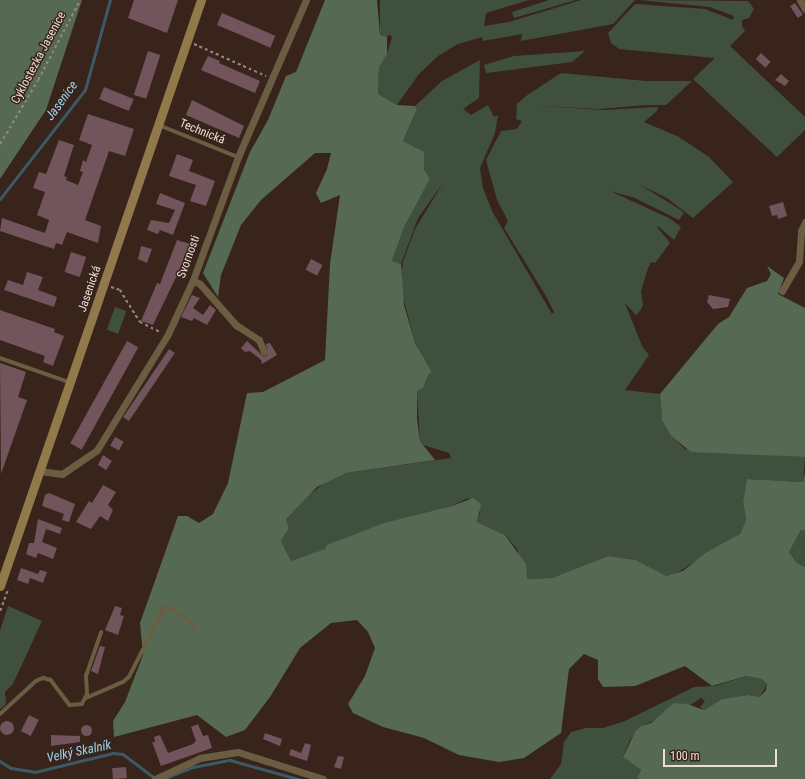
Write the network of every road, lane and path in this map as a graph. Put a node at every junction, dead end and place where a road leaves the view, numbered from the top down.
1 (80, 0) edge
2 (201, 0) edge
3 (306, 0) edge
4 (800, 0) edge
5 (805, 9) edge
6 (194, 44) dead end
7 (268, 77) dead end
8 (158, 125) junction
9 (0, 144) edge
10 (238, 157) junction
11 (805, 222) edge
12 (193, 280) junction
13 (112, 287) dead end
14 (782, 291) dead end
15 (167, 336) junction
16 (264, 352) dead end
17 (0, 358) edge
18 (70, 382) junction
19 (40, 471) junction
20 (0, 586) edge
21 (195, 627) dead end
22 (101, 633) dead end
23 (86, 698) junction
24 (0, 714) edge
25 (157, 778) edge
26 (323, 779) edge

1 - 9 path, Cyklostezka Jasenice
2 - 8 street, Jasenická
3 - 10 street, Svornosti
4 - 5 street
6 - 7 path
8 - 10 lane, Technická
8 - 18 street, Jasenická
10 - 12 street, Svornosti
11 - 14 street
12 - 15 street, Svornosti
12 - 16 street
13 - 15 path
15 - 19 street, Svornosti
17 - 18 lane
18 - 19 street, Jasenická
19 - 20 street, Jasenická
21 - 23 lane
22 - 23 lane
23 - 24 lane
25 - 26 street

